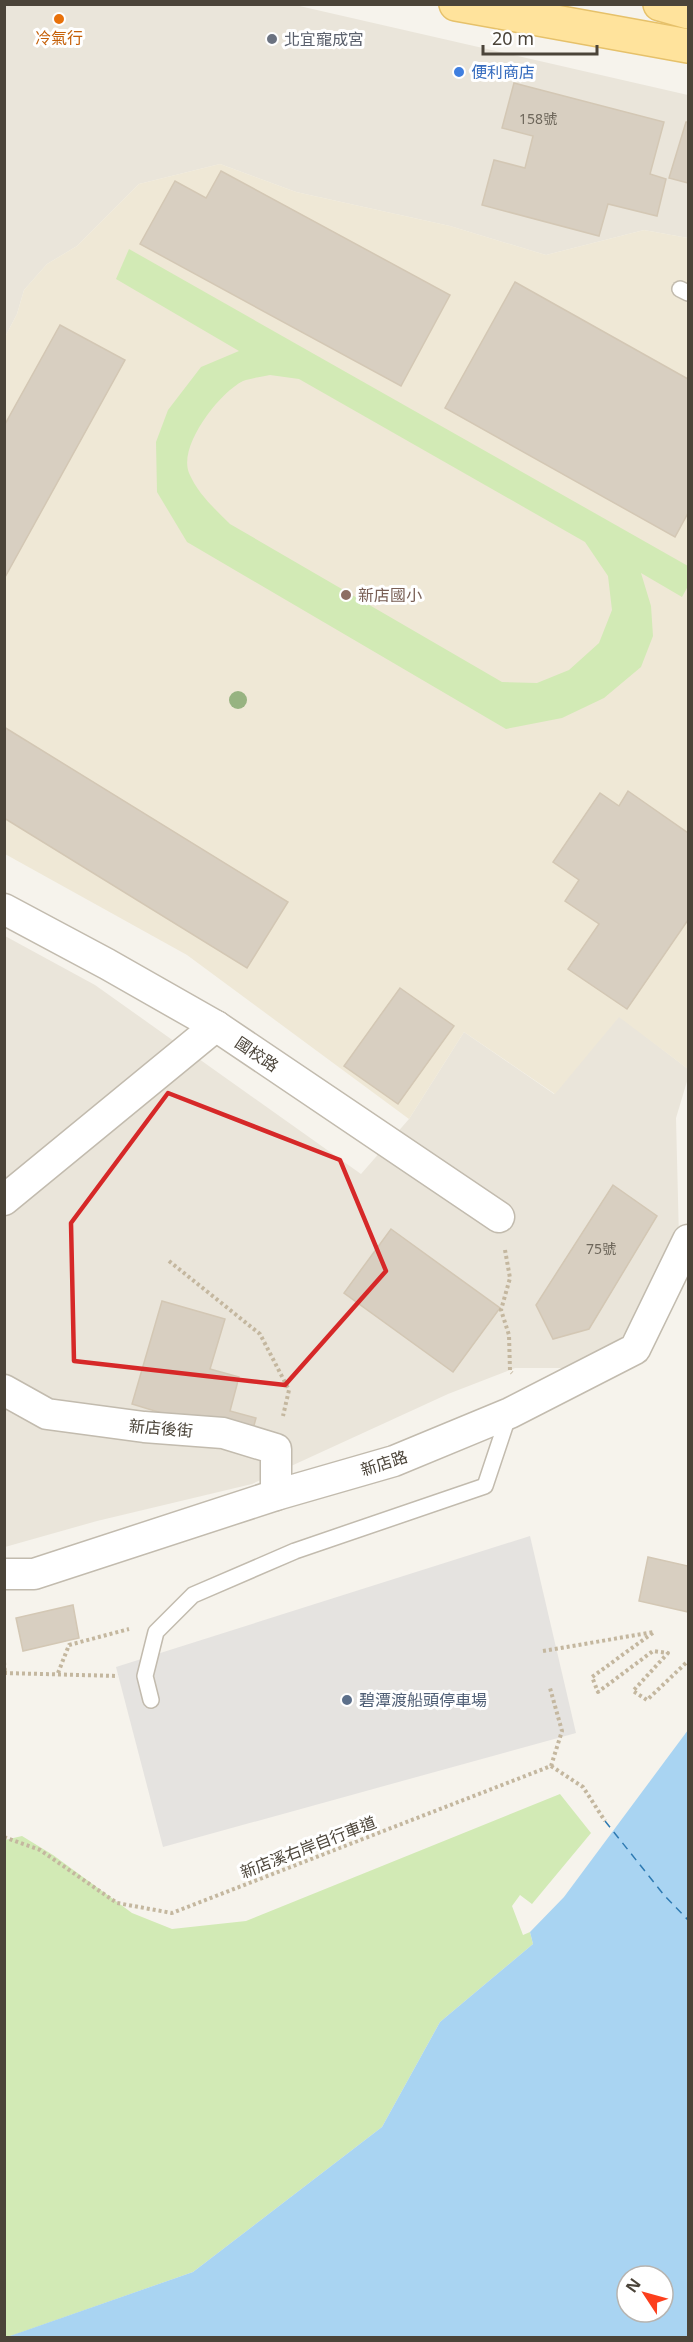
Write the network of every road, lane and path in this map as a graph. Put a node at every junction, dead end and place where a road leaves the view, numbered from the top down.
1 (456, 4) edge
2 (660, 4) edge
3 (688, 12) edge
4 (688, 46) edge
5 (4, 909) edge
6 (216, 1026) junction
7 (4, 1200) edge
8 (499, 1217) joint
9 (688, 1240) edge
10 (169, 1261) dead end
11 (4, 1390) edge
12 (510, 1413) junction
13 (276, 1449) junction
14 (276, 1496) junction
15 (4, 1574) edge
16 (156, 1632) junction
17 (543, 1651) dead end
18 (688, 1661) edge
19 (4, 1662) edge
20 (5, 1673) edge
21 (58, 1674) junction
22 (145, 1676) junction
23 (550, 1688) dead end
24 (151, 1700) dead end
25 (550, 1766) junction
26 (605, 1821) dead end
27 (4, 1837) edge

1 - 4 main road
2 - 3 main road
5 - 6 street, 國校路
6 - 7 street
6 - 8 street, 國校路
8 - 12 path
9 - 12 street, 新店路
10 - 13 path
11 - 13 street, 新店後街
12 - 14 street, 新店路
12 - 16 lane
13 - 14 street
14 - 15 street, 新店路
16 - 21 path
16 - 22 lane
17 - 18 path
19 - 20 path
20 - 21 path
21 - 22 path
22 - 24 lane
23 - 25 path
25 - 26 path
25 - 27 path, 新店溪右岸自行車道

